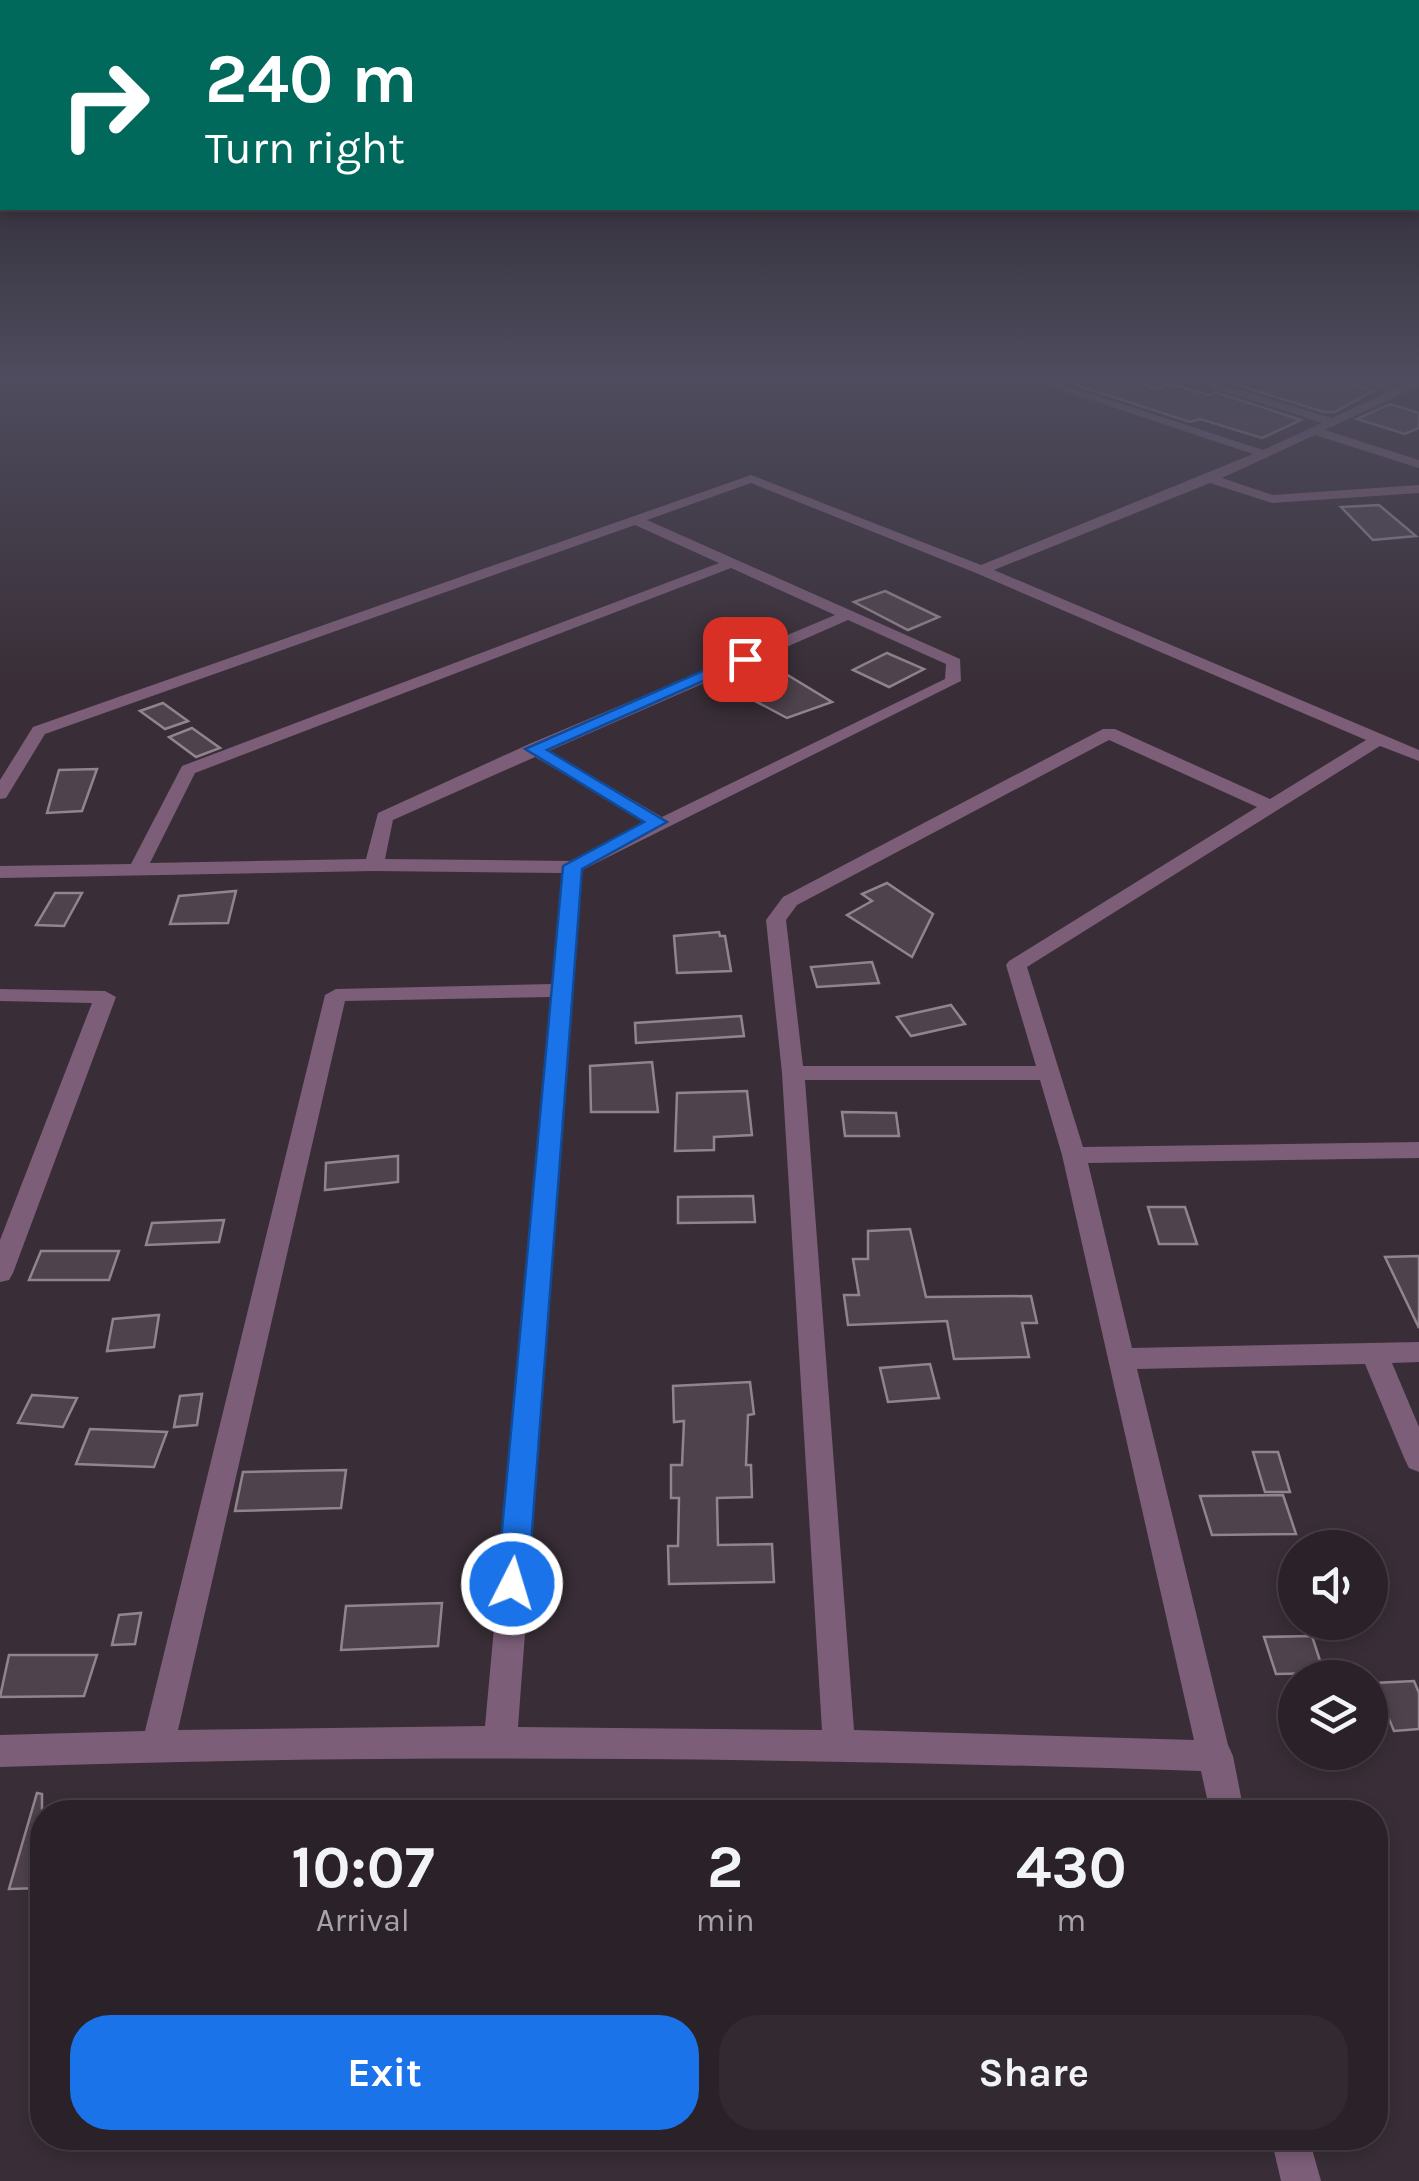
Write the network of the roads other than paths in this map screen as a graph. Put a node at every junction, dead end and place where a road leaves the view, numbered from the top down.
1 (746, 481) edge
2 (755, 481) edge
3 (1208, 481) edge
4 (1213, 481) edge
5 (1419, 489) edge
6 (636, 520) junction
7 (731, 563) junction
8 (980, 570) junction
9 (850, 614) junction
10 (1380, 739) junction
11 (533, 749) junction
12 (1419, 756) edge
13 (0, 794) edge
14 (1270, 806) junction
15 (658, 822) junction
16 (374, 865) junction
17 (573, 866) junction
18 (0, 872) edge
19 (136, 872) junction
20 (561, 990) junction
21 (0, 995) edge
22 (793, 1073) junction
23 (1050, 1073) junction
24 (1419, 1150) edge
25 (1074, 1155) junction
26 (0, 1274) edge
27 (1374, 1352) junction
28 (1419, 1352) edge
29 (1123, 1359) junction
30 (1419, 1460) edge
31 (500, 1743) junction
32 (840, 1743) junction
33 (158, 1745) junction
34 (0, 1751) edge
35 (1216, 1756) junction
36 (1225, 1800) edge
37 (1293, 2150) edge
38 (1301, 2181) edge

1 - 6 street
2 - 8 street
3 - 8 street
4 - 5 street
6 - 7 street
6 - 13 street
7 - 9 street
7 - 19 street
8 - 10 street
9 - 11 street
9 - 15 street
10 - 12 street
10 - 14 street
11 - 15 street
11 - 16 street
14 - 22 street
14 - 23 street
15 - 17 street
16 - 17 street
16 - 19 street
17 - 20 street
18 - 19 street
20 - 31 street
20 - 33 street
21 - 26 street
22 - 23 street
22 - 32 street
23 - 25 street
24 - 25 street
25 - 29 street
27 - 28 street
27 - 29 street
27 - 30 street
29 - 35 street
31 - 32 street
31 - 33 street
32 - 35 street
33 - 34 street
35 - 36 street
37 - 38 street

